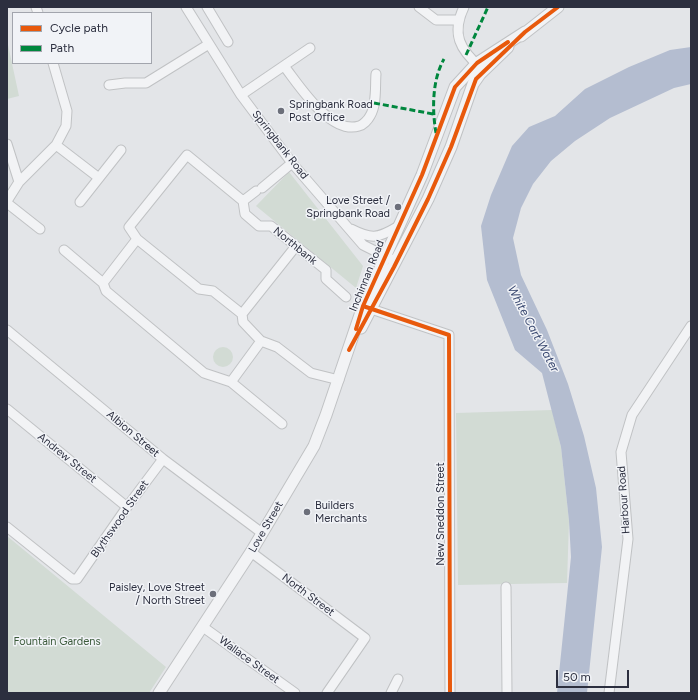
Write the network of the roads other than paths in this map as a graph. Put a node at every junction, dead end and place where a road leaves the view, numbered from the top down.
1 (186, 7) edge
2 (207, 7) edge
3 (419, 7) edge
4 (464, 7) edge
5 (558, 7) edge
6 (458, 20) junction
7 (228, 42) dead end
8 (209, 44) junction
9 (310, 48) dead end
10 (53, 64) edge
11 (284, 66) junction
12 (480, 67) junction
13 (376, 74) dead end
14 (109, 85) dead end
15 (241, 95) junction
16 (7, 144) edge
17 (56, 145) junction
18 (121, 150) dead end
19 (292, 163) junction
20 (99, 178) junction
21 (19, 182) junction
22 (243, 200) junction
23 (7, 202) edge
24 (80, 202) dead end
25 (397, 227) junction
26 (348, 228) junction
27 (40, 229) dead end
28 (137, 239) junction
29 (296, 246) junction
30 (64, 250) dead end
31 (384, 257) junction
32 (396, 262) junction
33 (103, 283) junction
34 (346, 297) dead end
35 (367, 308) junction
36 (242, 314) junction
37 (691, 326) edge
38 (7, 330) edge
39 (261, 341) junction
40 (349, 350) joint
41 (339, 380) junction
42 (231, 382) junction
43 (7, 408) edge
44 (282, 424) dead end
45 (163, 459) junction
46 (127, 507) junction
47 (7, 527) edge
48 (262, 534) junction
49 (251, 552) junction
50 (506, 588) dead end
51 (203, 627) junction
52 (398, 679) dead end
53 (159, 693) edge
54 (295, 693) edge
55 (327, 693) edge
56 (391, 693) edge
57 (450, 693) edge
58 (508, 693) edge
59 (609, 693) edge

1 - 8 street, Springbank Road
2 - 7 street
3 - 6 street
4 - 6 street
5 - 12 street, Inchinnan Road
6 - 12 street
8 - 14 street
8 - 15 street, Springbank Road
9 - 11 street
10 - 17 street
11 - 13 street
11 - 15 street
12 - 25 street, Inchinnan Road
12 - 32 street, Inchinnan Road
15 - 19 street, Springbank Road
16 - 21 street
17 - 20 street
17 - 21 street
18 - 20 street
19 - 22 street
19 - 26 street, Springbank Road
20 - 24 street
21 - 23 street
22 - 28 street
22 - 29 street, Northbank
23 - 27 street
25 - 26 street
25 - 31 street, Inchinnan Road
26 - 31 street, Springbank Road
28 - 33 street
28 - 36 street
29 - 34 street, Northbank
29 - 36 street
30 - 33 street
31 - 32 street, Springbank Road
31 - 35 street, Inchinnan Road
32 - 35 street, Inchinnan Road
33 - 42 street
35 - 40 street, Inchinnan Road
35 - 57 street, New Sneddon Street
36 - 39 street
37 - 59 street, Harbour Road
38 - 45 street, Albion Street
39 - 41 street
39 - 42 street
40 - 41 street, Love Street
41 - 48 street, Love Street
42 - 44 street
43 - 46 street, Andrew Street
45 - 46 street, Blythswood Street
45 - 48 street, Albion Street
46 - 47 street, Blythswood Street
48 - 49 street, Love Street
49 - 51 street, Love Street
49 - 55 street, North Street
50 - 58 street
51 - 53 street, Love Street
51 - 54 street, Wallace Street
52 - 56 street

